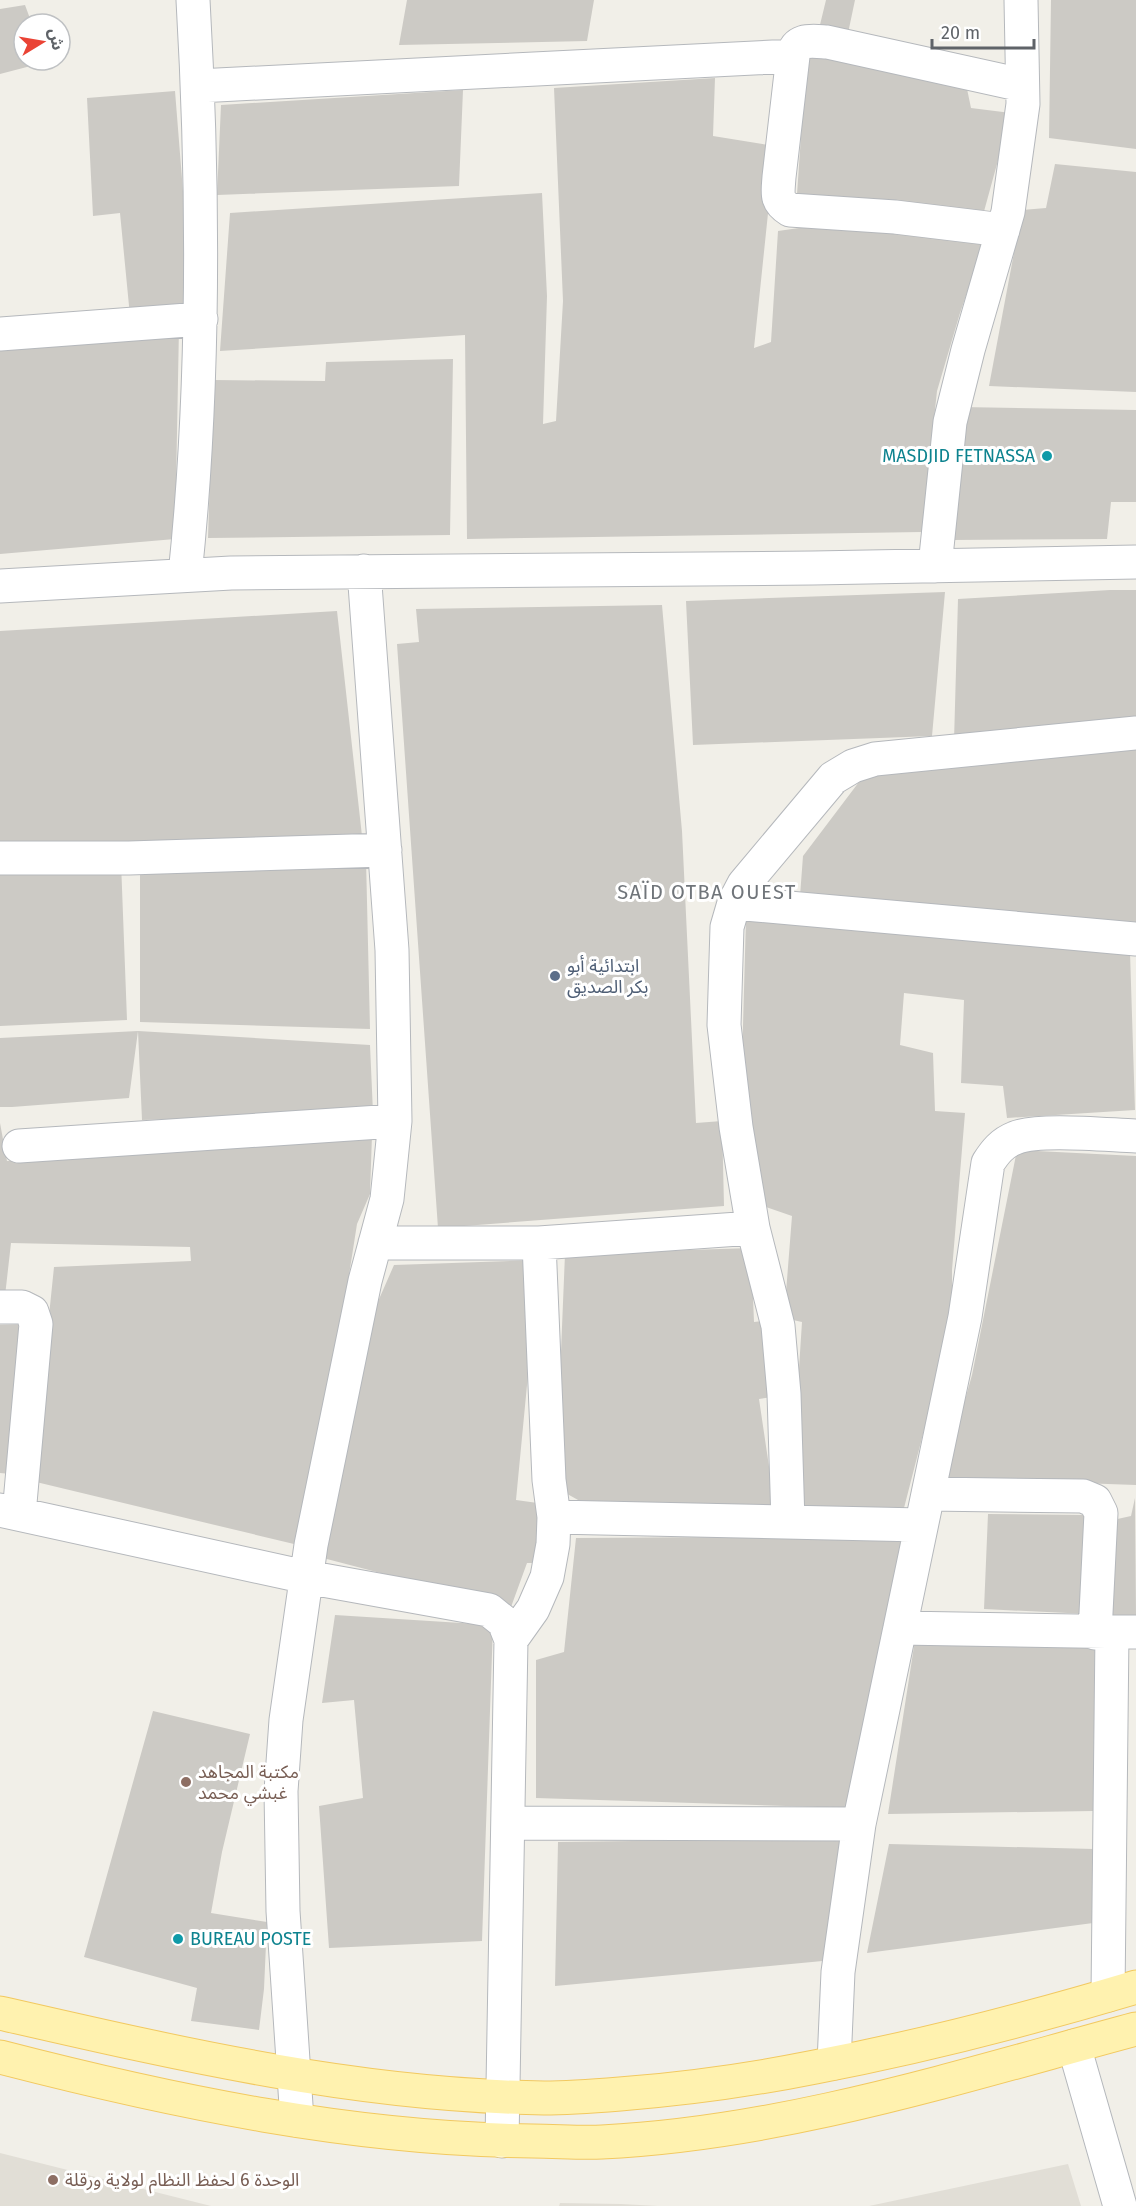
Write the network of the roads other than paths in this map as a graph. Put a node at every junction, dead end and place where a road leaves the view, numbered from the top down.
1 (193, 0) edge
2 (1021, 0) edge
3 (793, 56) junction
4 (1023, 85) junction
5 (198, 86) junction
6 (1003, 230) junction
7 (201, 319) junction
8 (0, 334) edge
9 (1136, 562) edge
10 (935, 566) junction
11 (364, 572) junction
12 (185, 575) junction
13 (0, 586) edge
14 (1136, 733) edge
15 (385, 850) junction
16 (0, 858) edge
17 (734, 903) junction
18 (1136, 939) edge
19 (396, 1121) junction
20 (1136, 1136) edge
21 (19, 1146) dead end
22 (753, 1228) junction
23 (375, 1243) junction
24 (539, 1243) junction
25 (0, 1307) edge
26 (925, 1510) junction
27 (10, 1512) edge
28 (554, 1517) junction
29 (788, 1522) junction
30 (306, 1577) junction
31 (900, 1628) junction
32 (1114, 1633) edge
33 (511, 1640) junction
34 (508, 1823) junction
35 (859, 1824) junction
36 (1122, 1991) edge
37 (0, 2013) edge
38 (1136, 2029) edge
39 (1074, 2046) junction
40 (0, 2057) edge
41 (834, 2063) junction
42 (295, 2074) junction
43 (503, 2096) junction
44 (297, 2120) junction
45 (502, 2141) junction
46 (1120, 2206) edge

1 - 5 street
2 - 4 street
3 - 4 street
3 - 5 street
3 - 6 street
4 - 6 street
5 - 7 street
6 - 10 street
7 - 8 street
7 - 12 street
9 - 10 street
10 - 11 street
11 - 12 street
11 - 15 street
12 - 13 street
14 - 17 street
15 - 16 street
15 - 19 street
17 - 18 street
17 - 22 street
19 - 21 street
19 - 23 street
20 - 26 street
22 - 24 street
22 - 29 street
23 - 24 street
23 - 30 street
24 - 28 street
25 - 27 street
26 - 29 street
26 - 31 street
26 - 32 street
27 - 30 street
28 - 29 street
28 - 33 street
30 - 33 street
30 - 42 street
31 - 32 street
31 - 35 street
32 - 36 street
33 - 34 street
34 - 35 street
34 - 43 street
35 - 41 street
36 - 41 main road
37 - 42 main road
38 - 39 main road
39 - 45 main road
39 - 46 street
40 - 44 main road
41 - 43 main road
42 - 43 main road
42 - 44 street
43 - 45 street
44 - 45 main road

